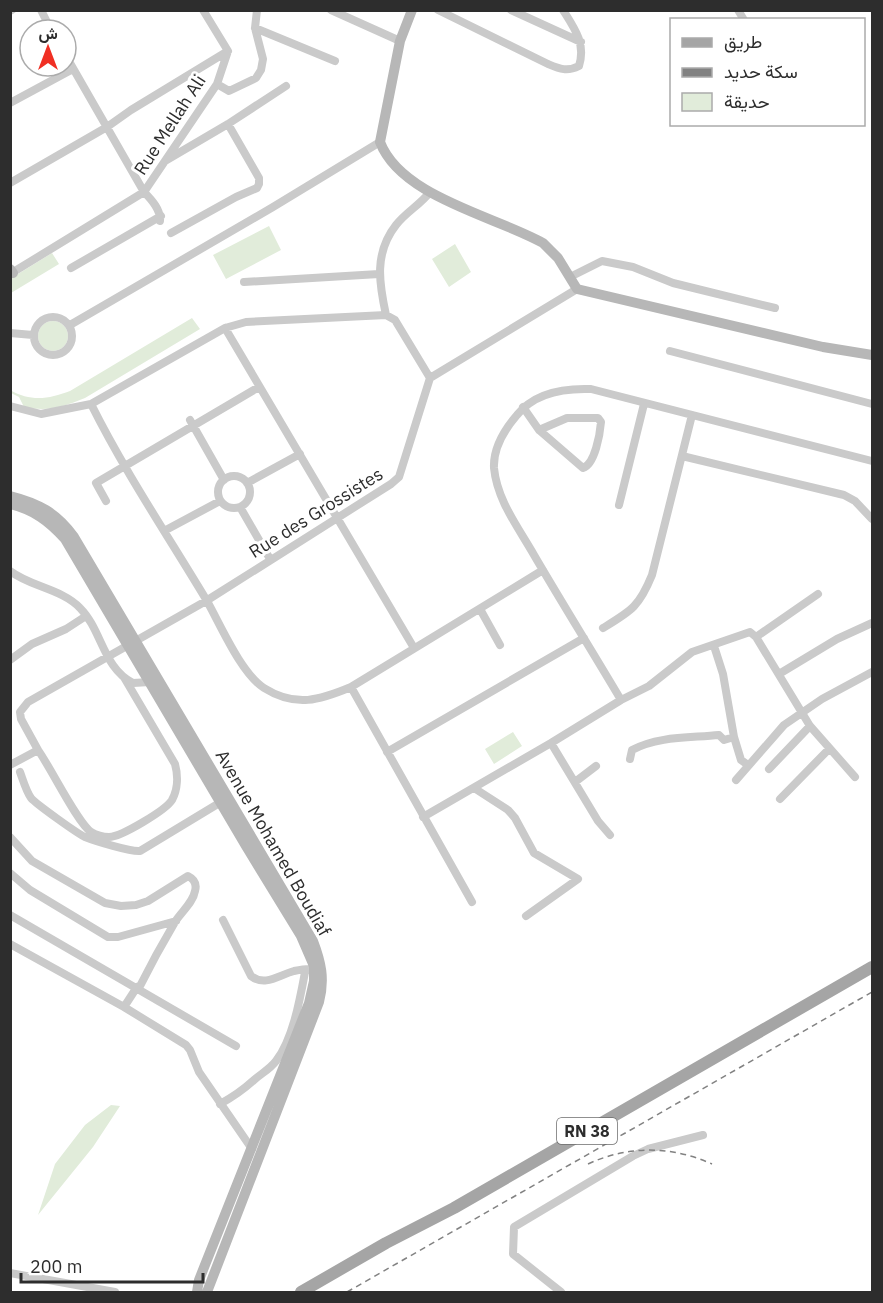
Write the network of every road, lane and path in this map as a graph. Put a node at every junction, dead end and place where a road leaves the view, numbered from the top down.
1 (203, 10) edge
2 (257, 10) edge
3 (331, 10) edge
4 (412, 10) edge
5 (438, 10) edge
6 (511, 10) edge
7 (563, 10) edge
8 (255, 28) junction
9 (400, 41) junction
10 (582, 42) junction
11 (228, 51) junction
12 (335, 61) dead end
13 (56, 78) edge
14 (78, 78) edge
15 (217, 84) junction
16 (286, 86) dead end
17 (10, 103) edge
18 (228, 124) junction
19 (107, 127) junction
20 (380, 142) junction
21 (163, 162) junction
22 (10, 183) edge
23 (144, 192) junction
24 (430, 192) junction
25 (171, 233) dead end
26 (70, 268) dead end
27 (11, 272) edge
28 (379, 274) junction
29 (570, 277) junction
30 (244, 282) dead end
31 (577, 289) junction
32 (775, 308) dead end
33 (386, 315) junction
34 (70, 325) junction
35 (225, 328) junction
36 (10, 333) edge
37 (33, 335) junction
38 (670, 351) dead end
39 (873, 355) edge
40 (430, 378) junction
41 (259, 387) junction
42 (91, 404) junction
43 (644, 404) junction
44 (873, 404) edge
45 (10, 406) edge
46 (523, 407) junction
47 (692, 415) junction
48 (191, 423) junction
49 (539, 430) junction
50 (300, 454) junction
51 (682, 456) junction
52 (873, 461) edge
53 (125, 467) junction
54 (224, 480) junction
55 (247, 483) junction
56 (10, 495) edge
57 (106, 501) dead end
58 (220, 501) junction
59 (10, 504) edge
60 (619, 506) dead end
61 (240, 507) junction
62 (338, 518) junction
63 (873, 519) edge
64 (164, 531) junction
65 (270, 559) junction
66 (543, 570) junction
67 (10, 571) edge
68 (818, 594) dead end
69 (206, 601) junction
70 (480, 609) junction
71 (86, 616) junction
72 (873, 623) edge
73 (603, 628) dead end
74 (756, 637) junction
75 (584, 638) junction
76 (132, 643) junction
77 (500, 645) dead end
78 (714, 646) junction
79 (414, 648) junction
80 (108, 658) junction
81 (10, 660) edge
82 (873, 672) edge
83 (779, 674) junction
84 (125, 679) junction
85 (150, 682) junction
86 (351, 687) junction
87 (621, 700) junction
88 (802, 711) junction
89 (810, 726) junction
90 (734, 737) junction
91 (551, 743) junction
92 (829, 749) junction
93 (38, 750) junction
94 (387, 752) junction
95 (630, 759) dead end
96 (10, 765) edge
97 (748, 765) junction
98 (596, 766) dead end
99 (769, 769) dead end
100 (20, 772) dead end
101 (855, 777) dead end
102 (736, 780) dead end
103 (575, 782) junction
104 (474, 788) junction
105 (780, 799) dead end
106 (221, 802) junction
107 (423, 817) junction
108 (610, 835) dead end
109 (10, 837) edge
110 (10, 873) edge
111 (472, 902) dead end
112 (10, 915) edge
113 (526, 916) dead end
114 (223, 920) dead end
115 (176, 921) junction
116 (10, 944) edge
117 (314, 966) junction
118 (873, 968) edge
119 (873, 973) edge
120 (138, 987) junction
121 (124, 1007) junction
122 (236, 1046) dead end
123 (220, 1104) junction
124 (704, 1135) dead end
125 (252, 1149) junction
126 (10, 1273) edge
127 (115, 1293) edge
128 (197, 1293) edge
129 (207, 1293) edge
130 (301, 1293) edge
131 (313, 1293) edge
132 (561, 1293) edge

1 - 11 street
2 - 8 street
3 - 9 street
4 - 9 main road
5 - 10 street
6 - 10 street
7 - 10 street
8 - 12 street
8 - 15 street
9 - 20 main road
11 - 15 street, Rue Mellah Ali
11 - 19 street
13 - 17 street
14 - 19 street
15 - 21 street, Rue Mellah Ali
16 - 18 street
18 - 21 street
18 - 25 street
19 - 22 street
19 - 23 street
20 - 24 main road
20 - 34 street
21 - 23 street, Rue Mellah Ali
23 - 26 street
23 - 27 street
24 - 28 street
24 - 29 main road
28 - 30 street
28 - 33 street
29 - 31 main road
29 - 32 street
31 - 39 main road
31 - 40 street
33 - 35 street
33 - 40 street
34 - 37 street
34 - 37 street
35 - 41 street
35 - 42 street
36 - 37 street
38 - 44 street
40 - 62 street, Rue des Grossistes
41 - 48 street
41 - 50 street
42 - 45 street
42 - 53 street
43 - 46 street
43 - 47 street
43 - 60 street
46 - 49 street
46 - 66 street
47 - 51 street
47 - 52 street
48 - 53 street
48 - 54 street
49 - 49 street
50 - 55 street
50 - 62 street
51 - 63 street
51 - 73 street
53 - 57 street
53 - 64 street
54 - 55 street
54 - 58 street
55 - 61 street
56 - 76 main road, Avenue Mohamed Boudiaf
58 - 61 street
58 - 64 street
59 - 76 main road, Avenue Mohamed Boudiaf
61 - 65 street
62 - 65 street, Rue des Grossistes
62 - 79 street
64 - 69 street
65 - 69 street, Rue des Grossistes
66 - 70 street
66 - 75 street
67 - 71 street
68 - 74 street
69 - 76 street, Rue des Grossistes
69 - 86 street
70 - 77 street
70 - 79 street
71 - 80 street
71 - 81 street
72 - 83 street
74 - 78 street
74 - 83 street
75 - 87 street
75 - 94 street
76 - 80 street, Rue des Grossistes
76 - 85 main road, Avenue Mohamed Boudiaf
76 - 117 main road, Avenue Mohamed Boudiaf
78 - 87 street
78 - 90 street
79 - 86 street
80 - 84 street
80 - 93 street, Rue des Grossistes
82 - 88 street
83 - 88 street
84 - 85 street
84 - 93 street
85 - 106 main road, Avenue Mohamed Boudiaf
86 - 94 street
87 - 91 street
88 - 89 street
88 - 97 street
89 - 92 street
89 - 99 street
90 - 95 street
90 - 97 street
91 - 103 street
91 - 104 street
92 - 101 street
92 - 105 street
93 - 96 street
94 - 107 street
97 - 102 street
98 - 103 street
100 - 106 street
103 - 108 street
104 - 107 street
104 - 113 street
106 - 117 main road, Avenue Mohamed Boudiaf
107 - 111 street
109 - 115 street
110 - 115 street
112 - 120 street
114 - 117 street
115 - 120 street
116 - 121 street
117 - 123 street
117 - 125 main road, Avenue Mohamed Boudiaf
117 - 129 main road, Avenue Mohamed Boudiaf
118 - 130 main road, RN 38
119 - 131 main road, RN 38
120 - 121 street
120 - 122 street
121 - 123 street
123 - 125 street
124 - 132 street
125 - 128 main road, Avenue Mohamed Boudiaf
126 - 127 street

